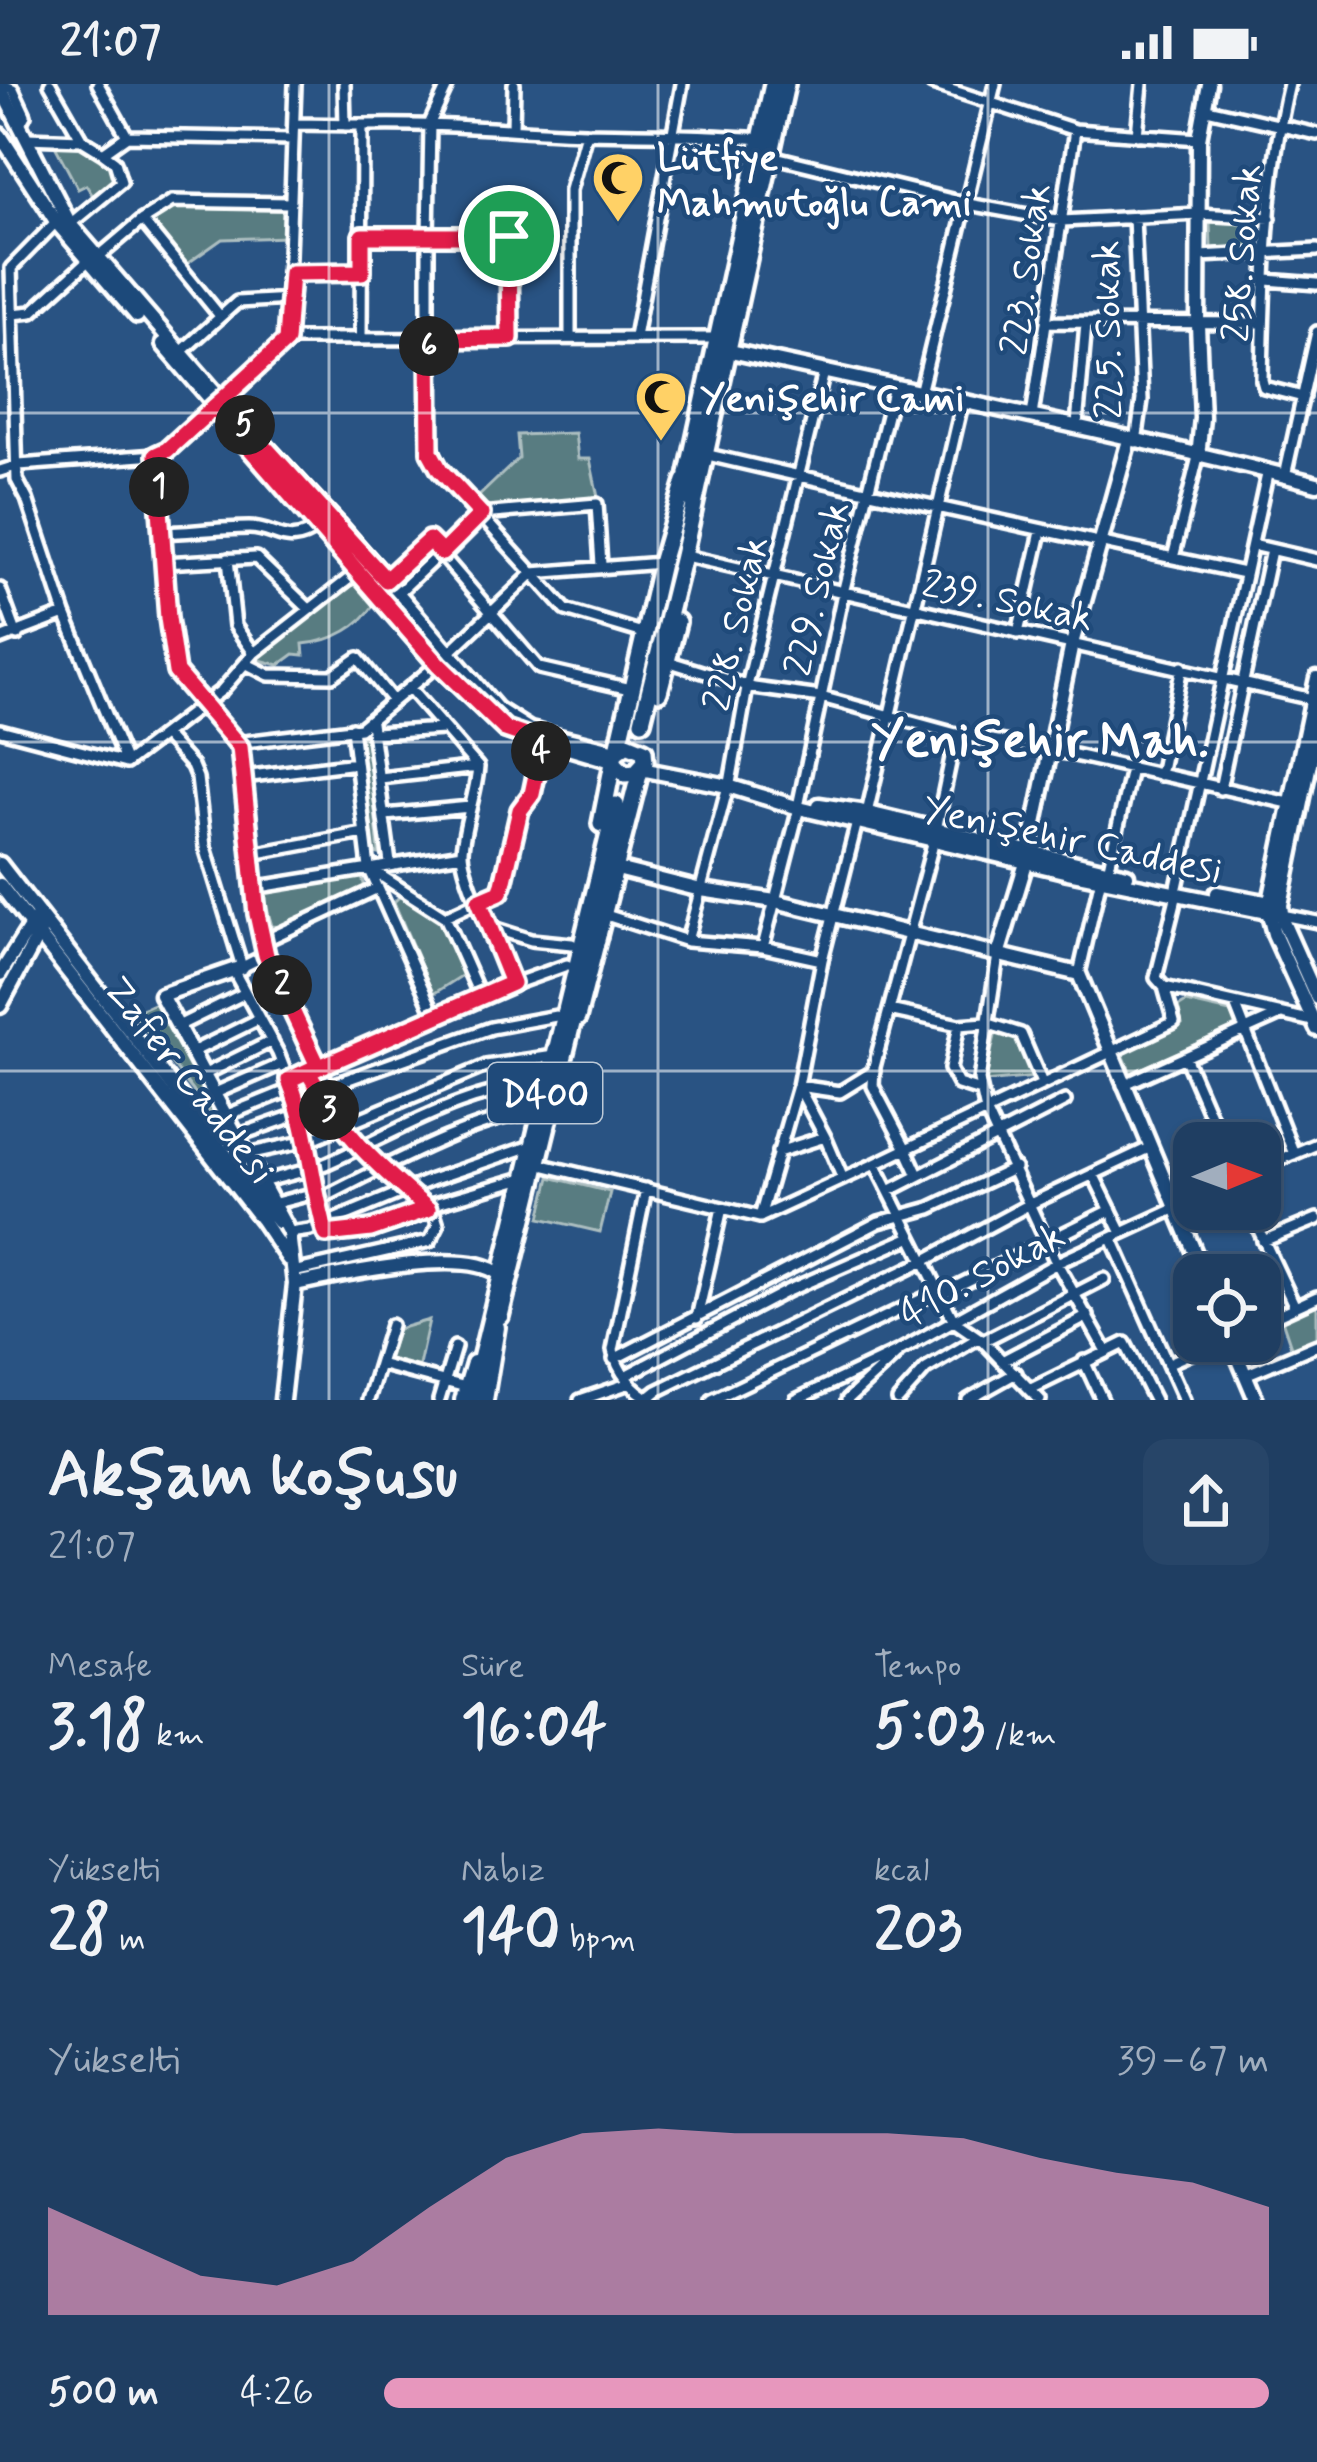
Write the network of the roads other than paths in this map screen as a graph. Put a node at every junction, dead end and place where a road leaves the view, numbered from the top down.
1 (50, 84) edge
2 (98, 84) edge
3 (295, 84) edge
4 (344, 84) edge
5 (448, 84) edge
6 (514, 84) edge
7 (682, 84) edge
8 (769, 84) edge
9 (790, 84) edge
10 (932, 84) edge
11 (995, 84) edge
12 (1142, 84) edge
13 (1209, 84) edge
14 (1289, 84) edge
15 (0, 86) edge
16 (991, 103) junction
17 (1207, 109) junction
18 (430, 123) junction
19 (294, 124) junction
20 (344, 125) junction
21 (362, 125) junction
22 (1279, 125) junction
23 (513, 128) junction
24 (767, 130) junction
25 (1075, 130) junction
26 (22, 132) junction
27 (676, 132) junction
28 (586, 133) junction
29 (1317, 134) edge
30 (0, 135) edge
31 (1137, 135) junction
32 (128, 136) junction
33 (292, 139) junction
34 (1199, 139) junction
35 (82, 140) junction
36 (103, 152) junction
37 (771, 156) junction
38 (291, 203) junction
39 (968, 204) junction
40 (1199, 214) junction
41 (1134, 218) junction
42 (1270, 218) junction
43 (62, 219) junction
44 (142, 220) junction
45 (1062, 221) junction
46 (362, 236) junction
47 (428, 237) junction
48 (1268, 250) junction
49 (1317, 250) edge
50 (1199, 256) junction
51 (92, 260) junction
52 (362, 272) junction
53 (291, 273) junction
54 (1267, 280) junction
55 (1317, 284) edge
56 (290, 299) junction
57 (13, 314) junction
58 (220, 316) junction
59 (1047, 322) junction
60 (1263, 323) junction
61 (1086, 324) junction
62 (1137, 325) junction
63 (1198, 325) junction
64 (1316, 335) edge
65 (571, 337) junction
66 (635, 337) junction
67 (510, 338) junction
68 (361, 339) junction
69 (429, 339) junction
70 (286, 341) junction
71 (722, 344) junction
72 (181, 352) junction
73 (824, 372) junction
74 (894, 388) junction
75 (920, 393) junction
76 (1303, 397) junction
77 (218, 403) junction
78 (962, 404) junction
79 (1032, 416) junction
80 (1078, 425) junction
81 (1132, 441) junction
82 (704, 454) junction
83 (156, 455) junction
84 (1198, 457) junction
85 (19, 465) junction
86 (1268, 470) junction
87 (0, 471) edge
88 (688, 472) junction
89 (800, 476) junction
90 (1286, 476) junction
91 (1317, 484) edge
92 (868, 489) junction
93 (937, 507) junction
94 (481, 514) junction
95 (320, 526) junction
96 (1041, 532) junction
97 (162, 533) junction
98 (1099, 543) junction
99 (1252, 545) junction
100 (1270, 550) junction
101 (442, 553) junction
102 (690, 557) junction
103 (1173, 558) junction
104 (228, 559) junction
105 (1317, 560) edge
106 (661, 562) junction
107 (163, 563) junction
108 (601, 565) junction
109 (359, 571) junction
110 (533, 573) junction
111 (1244, 573) junction
112 (775, 578) junction
113 (386, 580) junction
114 (0, 589) edge
115 (843, 593) junction
116 (397, 594) junction
117 (309, 609) junction
118 (913, 609) junction
119 (493, 611) junction
120 (65, 614) junction
121 (1018, 633) junction
122 (646, 634) junction
123 (17, 635) junction
124 (0, 639) edge
125 (1072, 644) junction
126 (451, 652) junction
127 (254, 653) junction
128 (668, 661) junction
129 (247, 664) junction
130 (438, 664) junction
131 (1182, 667) junction
132 (1221, 676) junction
133 (1317, 678) edge
134 (1243, 682) junction
135 (747, 686) junction
136 (410, 689) junction
137 (630, 689) junction
138 (821, 697) junction
139 (1315, 699) edge
140 (393, 701) junction
141 (202, 705) junction
142 (890, 713) junction
143 (638, 720) junction
144 (352, 728) junction
145 (372, 728) junction
146 (444, 729) junction
147 (1317, 729) edge
148 (0, 730) edge
149 (956, 734) junction
150 (164, 735) junction
151 (543, 742) junction
152 (236, 743) junction
153 (1052, 749) junction
154 (616, 756) junction
155 (642, 761) junction
156 (126, 763) junction
157 (356, 763) junction
158 (478, 767) junction
159 (1131, 769) junction
160 (1160, 776) junction
161 (243, 777) junction
162 (380, 778) junction
163 (1200, 784) junction
164 (729, 785) junction
165 (1220, 789) junction
166 (621, 799) junction
167 (1294, 804) junction
168 (799, 805) junction
169 (470, 807) junction
170 (1317, 808) edge
171 (385, 815) junction
172 (862, 817) junction
173 (364, 833) junction
174 (935, 835) junction
175 (252, 854) junction
176 (462, 854) junction
177 (1027, 857) junction
178 (390, 863) junction
179 (0, 864) edge
180 (369, 868) junction
181 (617, 869) junction
182 (1105, 874) junction
183 (0, 884) edge
184 (254, 888) junction
185 (378, 888) junction
186 (701, 890) junction
187 (1177, 891) junction
188 (479, 901) junction
189 (775, 901) junction
190 (1275, 908) junction
191 (606, 915) junction
192 (834, 915) junction
193 (445, 917) junction
194 (1317, 922) edge
195 (39, 923) junction
196 (490, 927) junction
197 (912, 934) junction
198 (265, 941) junction
199 (687, 941) junction
200 (572, 944) junction
201 (763, 946) junction
202 (266, 955) junction
203 (998, 955) junction
204 (822, 960) junction
205 (567, 965) junction
206 (237, 968) junction
207 (1302, 968) junction
208 (1317, 971) edge
209 (0, 974) edge
210 (1079, 974) junction
211 (512, 983) junction
212 (1164, 987) junction
213 (245, 993) junction
214 (480, 996) junction
215 (1317, 998) edge
216 (1235, 1004) junction
217 (0, 1006) edge
218 (889, 1010) junction
219 (1281, 1014) junction
220 (436, 1016) junction
221 (556, 1016) junction
222 (259, 1019) junction
223 (986, 1023) junction
224 (959, 1024) junction
225 (1315, 1025) edge
226 (178, 1026) junction
227 (1244, 1031) junction
228 (272, 1041) junction
229 (364, 1045) junction
230 (192, 1052) junction
231 (559, 1052) junction
232 (1110, 1052) junction
233 (1185, 1057) junction
234 (282, 1064) junction
235 (313, 1069) junction
236 (375, 1070) junction
237 (874, 1071) junction
238 (203, 1076) junction
239 (1042, 1083) junction
240 (291, 1085) junction
241 (1123, 1085) junction
242 (546, 1086) junction
243 (798, 1086) junction
244 (980, 1090) junction
245 (213, 1094) junction
246 (1065, 1101) dead end
247 (540, 1112) junction
248 (986, 1112) junction
249 (299, 1114) junction
250 (225, 1117) junction
251 (1213, 1122) edge
252 (341, 1126) junction
253 (996, 1135) junction
254 (236, 1136) junction
255 (824, 1137) junction
256 (307, 1141) junction
257 (1317, 1144) edge
258 (358, 1145) junction
259 (531, 1146) junction
260 (1151, 1148) junction
261 (905, 1149) junction
262 (778, 1152) junction
263 (247, 1154) junction
264 (1294, 1154) junction
265 (1281, 1159) edge
266 (537, 1163) junction
267 (874, 1164) junction
268 (377, 1168) junction
269 (1015, 1168) junction
270 (309, 1169) junction
271 (1093, 1174) junction
272 (918, 1175) junction
273 (523, 1178) junction
274 (843, 1179) junction
275 (261, 1182) junction
276 (646, 1190) junction
277 (406, 1191) junction
278 (889, 1191) junction
279 (316, 1197) junction
280 (1173, 1198) edge
281 (276, 1203) junction
282 (1030, 1204) junction
283 (722, 1208) junction
284 (428, 1209) junction
285 (1111, 1210) junction
286 (1173, 1211) edge
287 (902, 1216) junction
288 (760, 1217) junction
289 (1317, 1219) edge
290 (323, 1225) junction
291 (1259, 1230) edge
292 (289, 1233) junction
293 (1117, 1236) junction
294 (909, 1238) junction
295 (1046, 1240) junction
296 (1263, 1241) junction
297 (924, 1261) junction
298 (1057, 1263) junction
299 (293, 1273) junction
300 (500, 1274) junction
301 (1104, 1279) dead end
302 (940, 1293) junction
303 (1073, 1293) junction
304 (1317, 1297) edge
305 (1295, 1307) junction
306 (1281, 1313) edge
307 (1088, 1316) junction
308 (697, 1318) junction
309 (954, 1321) junction
310 (493, 1322) junction
311 (391, 1325) dead end
312 (981, 1339) junction
313 (911, 1344) junction
314 (1317, 1346) edge
315 (454, 1347) dead end
316 (899, 1351) junction
317 (1106, 1351) junction
318 (614, 1359) junction
319 (1004, 1360) junction
320 (1084, 1361) junction
321 (1173, 1361) edge
322 (1240, 1362) edge
323 (1169, 1363) junction
324 (379, 1364) junction
325 (926, 1370) junction
326 (1016, 1373) junction
327 (1245, 1375) junction
328 (628, 1380) junction
329 (445, 1382) junction
330 (475, 1391) edge
331 (1035, 1396) edge
332 (282, 1400) edge
333 (368, 1400) edge
334 (440, 1400) edge
335 (580, 1400) edge
336 (649, 1400) edge
337 (712, 1400) edge
338 (796, 1400) edge
339 (847, 1400) edge
340 (898, 1400) edge
341 (968, 1400) edge
342 (1102, 1400) edge
343 (1154, 1400) edge
344 (1184, 1400) edge
345 (1256, 1400) edge

1 - 35 street
2 - 32 street
3 - 19 street
4 - 20 street
5 - 18 street
6 - 23 street
7 - 27 street
8 - 24 highway
9 - 24 highway
10 - 16 street
11 - 16 street
12 - 31 street
13 - 17 main road
14 - 22 street, 258. Sokak
15 - 26 main road
16 - 25 street
16 - 39 street
17 - 22 street
17 - 34 main road
18 - 21 street
18 - 23 street
18 - 47 street
19 - 20 street
19 - 33 street
20 - 21 street
21 - 46 street
22 - 29 street
22 - 42 street, 258. Sokak
23 - 28 street
24 - 27 street
24 - 37 highway
24 - 71 highway
25 - 31 street
25 - 45 street, 223. Sokak
26 - 35 street
26 - 43 main road
27 - 28 street
27 - 66 street
28 - 65 street
30 - 43 main road
31 - 34 street
32 - 33 street
32 - 36 street
33 - 38 street
34 - 40 main road
35 - 36 street
36 - 43 street
37 - 39 street
37 - 71 highway
38 - 44 street
38 - 53 street
39 - 45 street
39 - 75 street
40 - 41 street
40 - 42 street
40 - 50 main road
41 - 45 street
41 - 62 street, 225. Sokak
42 - 48 street, 258. Sokak
43 - 51 main road
43 - 57 street
44 - 51 street
44 - 58 street
45 - 59 street, 223. Sokak
46 - 47 street
46 - 52 street
47 - 67 street
47 - 69 street
48 - 49 street
48 - 50 street
48 - 54 street, 258. Sokak
50 - 63 main road
51 - 57 street
51 - 72 main road
51 - 77 main road
52 - 53 street
52 - 68 street
53 - 56 street
54 - 55 street
54 - 60 street, 258. Sokak
56 - 58 street
56 - 70 street
57 - 85 street
58 - 72 street
59 - 61 street
59 - 79 street, 223. Sokak
60 - 63 street
60 - 76 street, 258. Sokak
61 - 62 street
61 - 80 street
62 - 63 street
62 - 81 street, 225. Sokak
63 - 84 main road
64 - 76 street
65 - 66 street
65 - 67 street
66 - 71 street
67 - 69 street
68 - 69 street
68 - 70 street
69 - 94 street
70 - 77 street
71 - 73 main road
71 - 82 highway
71 - 88 highway
72 - 77 main road
73 - 74 main road
73 - 89 street, 228. Sokak
74 - 75 main road
74 - 92 street, 229. Sokak
75 - 78 main road
76 - 90 street
77 - 83 street
77 - 95 main road
77 - 113 main road
78 - 79 main road
78 - 93 street
79 - 80 main road
80 - 81 main road
81 - 84 main road
81 - 98 main road
82 - 89 street
82 - 102 highway
82 - 143 highway
83 - 85 street
83 - 97 street
84 - 86 main road
84 - 103 street
85 - 87 street
85 - 120 street
86 - 90 main road
86 - 99 street
88 - 106 highway
88 - 143 highway
89 - 92 street
89 - 112 street, 228. Sokak
90 - 91 main road
92 - 93 street
92 - 115 street, 229. Sokak
93 - 96 street
93 - 118 street
94 - 101 street
94 - 108 street
94 - 110 street
95 - 97 street
95 - 109 main road
96 - 98 street
96 - 121 street
97 - 107 street
98 - 103 street
98 - 125 main road
99 - 100 street
99 - 111 street
100 - 105 street
100 - 134 street
101 - 113 street
101 - 116 street
101 - 119 street
102 - 112 street, 239. Sokak
102 - 128 highway
103 - 111 street
104 - 107 street
104 - 117 street
104 - 127 street
106 - 108 street
106 - 122 highway
107 - 141 street
108 - 110 street
109 - 117 street
109 - 130 main road
110 - 119 street
110 - 122 street
111 - 132 street
112 - 115 street, 239. Sokak
112 - 135 street, 228. Sokak
113 - 116 main road
114 - 123 street
115 - 118 street, 239. Sokak
115 - 138 street, 229. Sokak
116 - 126 main road
117 - 127 street
118 - 121 street, 239. Sokak
118 - 142 street
119 - 126 street
119 - 137 street
120 - 123 street
120 - 156 street
121 - 125 street, 239. Sokak
122 - 137 highway
123 - 124 street
125 - 131 street, 239. Sokak
125 - 153 main road
126 - 154 main road
127 - 129 street
128 - 135 street
128 - 143 highway
129 - 140 street
129 - 141 street
130 - 136 street
130 - 151 main road
131 - 132 street, 239. Sokak
131 - 160 street
132 - 134 street, 239. Sokak
132 - 163 street
133 - 139 main road
134 - 139 street, 239. Sokak
134 - 165 street
135 - 138 street
135 - 164 street, 228. Sokak
136 - 140 street
136 - 146 street
137 - 143 highway
138 - 142 street
138 - 168 street, 229. Sokak
139 - 167 main road
140 - 145 street
141 - 150 street
141 - 152 street
142 - 149 street
142 - 172 street
143 - 154 highway
143 - 155 highway
144 - 145 street
144 - 152 street
144 - 157 street
145 - 146 street
145 - 162 street
146 - 158 street
147 - 167 main road
148 - 156 street
149 - 153 street
149 - 174 street
150 - 156 street
150 - 206 street
151 - 154 main road
151 - 188 street
152 - 161 street
153 - 159 street
153 - 177 main road
154 - 155 highway
154 - 155 highway
154 - 166 highway
155 - 164 main road, Yenişehir Caddesi
155 - 166 highway
157 - 161 street
157 - 173 street
158 - 162 street
158 - 169 street
159 - 160 street
159 - 182 street
160 - 163 street
161 - 175 street
162 - 171 street
163 - 165 street
163 - 187 street
164 - 168 main road, Yenişehir Caddesi
164 - 186 street, 228. Sokak
165 - 167 street
166 - 181 highway
166 - 200 highway
166 - 231 highway, D400
167 - 170 street
167 - 190 main road
168 - 172 main road, Yenişehir Caddesi
168 - 189 street, 229. Sokak
169 - 171 street
169 - 176 street
171 - 178 street
172 - 174 main road, Yenişehir Caddesi
172 - 192 street
173 - 175 street
173 - 180 street
174 - 177 main road, Yenişehir Caddesi
174 - 197 street
175 - 184 street
176 - 178 street
176 - 188 street
177 - 182 main road, Yenişehir Caddesi
177 - 203 main road
178 - 180 street
179 - 195 main road, Zafer Caddesi
180 - 184 street
180 - 185 street
180 - 193 street
181 - 186 main road
181 - 191 highway
182 - 187 main road, Yenişehir Caddesi
182 - 210 street
183 - 195 main road, Zafer Caddesi
184 - 198 street
185 - 198 street
185 - 220 street
186 - 189 main road
186 - 199 street, 228. Sokak
187 - 190 main road, Yenişehir Caddesi
187 - 212 street
188 - 193 street
188 - 196 street
189 - 192 main road
189 - 201 street, 229. Sokak
190 - 194 street
190 - 207 main road
190 - 225 main road
191 - 199 street
191 - 231 highway
192 - 197 main road
192 - 204 street
193 - 214 street
195 - 209 main road
195 - 217 main road
195 - 299 main road, Zafer Caddesi
196 - 200 street
196 - 211 street
197 - 203 main road
197 - 218 street
198 - 202 street
199 - 201 street
200 - 205 highway
201 - 204 street
202 - 206 street
202 - 235 street
203 - 210 main road
203 - 223 street
204 - 243 street
205 - 211 street
205 - 221 highway
206 - 213 street
206 - 226 main road
207 - 208 street
207 - 215 main road
210 - 232 main road
211 - 214 street
212 - 216 street
212 - 232 street
213 - 222 street
213 - 226 street
214 - 220 street
216 - 219 street
216 - 227 street
218 - 224 street
218 - 237 street
219 - 225 street
219 - 227 street
220 - 229 street
221 - 231 highway
221 - 236 street
222 - 228 street
222 - 230 street
223 - 224 street
223 - 239 street
223 - 244 street
224 - 244 street
226 - 230 main road
227 - 233 street
227 - 264 street
228 - 234 street
228 - 238 street
229 - 235 street
229 - 236 street
230 - 238 main road
231 - 242 highway, D400
231 - 252 street
231 - 266 highway, D400
232 - 239 street
232 - 241 main road
233 - 241 street
233 - 251 street
234 - 240 street
234 - 245 street
235 - 236 street
235 - 240 street
235 - 252 street
237 - 243 street
237 - 261 street
238 - 245 main road
239 - 248 street
240 - 249 street
240 - 250 street
241 - 260 main road
242 - 247 highway, D400
242 - 258 street
243 - 255 street
243 - 262 street
244 - 248 street
245 - 250 main road
246 - 253 street
247 - 259 highway, D400
247 - 268 street
248 - 253 street
248 - 261 street
249 - 254 street
249 - 256 street
250 - 254 main road
252 - 256 street
252 - 258 street
253 - 269 street
253 - 272 street
254 - 263 main road
255 - 262 street
255 - 274 street
256 - 263 street
256 - 270 street
257 - 264 street
258 - 268 street
258 - 270 street
259 - 273 highway, D400
259 - 277 street
260 - 271 street
260 - 280 main road
261 - 267 street
261 - 272 street
262 - 288 street
263 - 275 main road
264 - 265 street
266 - 276 street
266 - 310 highway, D400
267 - 274 street
267 - 278 street
268 - 277 street
268 - 279 street
269 - 282 street
269 - 287 street
270 - 275 street
270 - 279 street
271 - 282 street
271 - 285 street
272 - 278 street
273 - 284 street
273 - 300 highway, D400
274 - 288 street
275 - 281 main road
276 - 283 street
276 - 318 street
277 - 284 street
277 - 290 street
278 - 287 street
279 - 281 street
279 - 290 street
281 - 292 main road
282 - 295 street
282 - 297 street
283 - 288 street
283 - 308 street
284 - 290 street
284 - 299 street
285 - 293 street
285 - 295 street
286 - 293 street, 410. Sokak
287 - 294 street
287 - 308 street
289 - 296 street
290 - 292 street
291 - 296 street
292 - 299 main road
293 - 298 street, 410. Sokak
293 - 323 street
294 - 297 street
294 - 328 street
295 - 298 street
295 - 302 street
296 - 305 street
297 - 302 street
297 - 336 street
298 - 303 street
298 - 309 street, 410. Sokak
299 - 300 main road
299 - 332 main road
300 - 310 highway, D400
301 - 303 street
302 - 309 street
302 - 337 street
303 - 307 street
303 - 312 street
304 - 305 street
305 - 306 street
307 - 317 street
307 - 319 street
308 - 318 street
309 - 312 street
309 - 313 street, 410. Sokak
310 - 330 highway, D400
310 - 330 main road
310 - 330 main road
311 - 324 street
312 - 319 street
312 - 325 street
313 - 316 street, 410. Sokak
313 - 325 street
314 - 327 street
315 - 329 street
316 - 338 street, 410. Sokak
316 - 339 street
317 - 320 street
317 - 343 street
318 - 328 street
319 - 326 street
320 - 331 street
320 - 342 street
321 - 323 street
322 - 327 main road
323 - 344 street
324 - 329 street
324 - 333 street
325 - 340 street
326 - 331 street
326 - 341 street
327 - 345 main road
328 - 335 street
328 - 336 street
329 - 330 street
329 - 334 street

